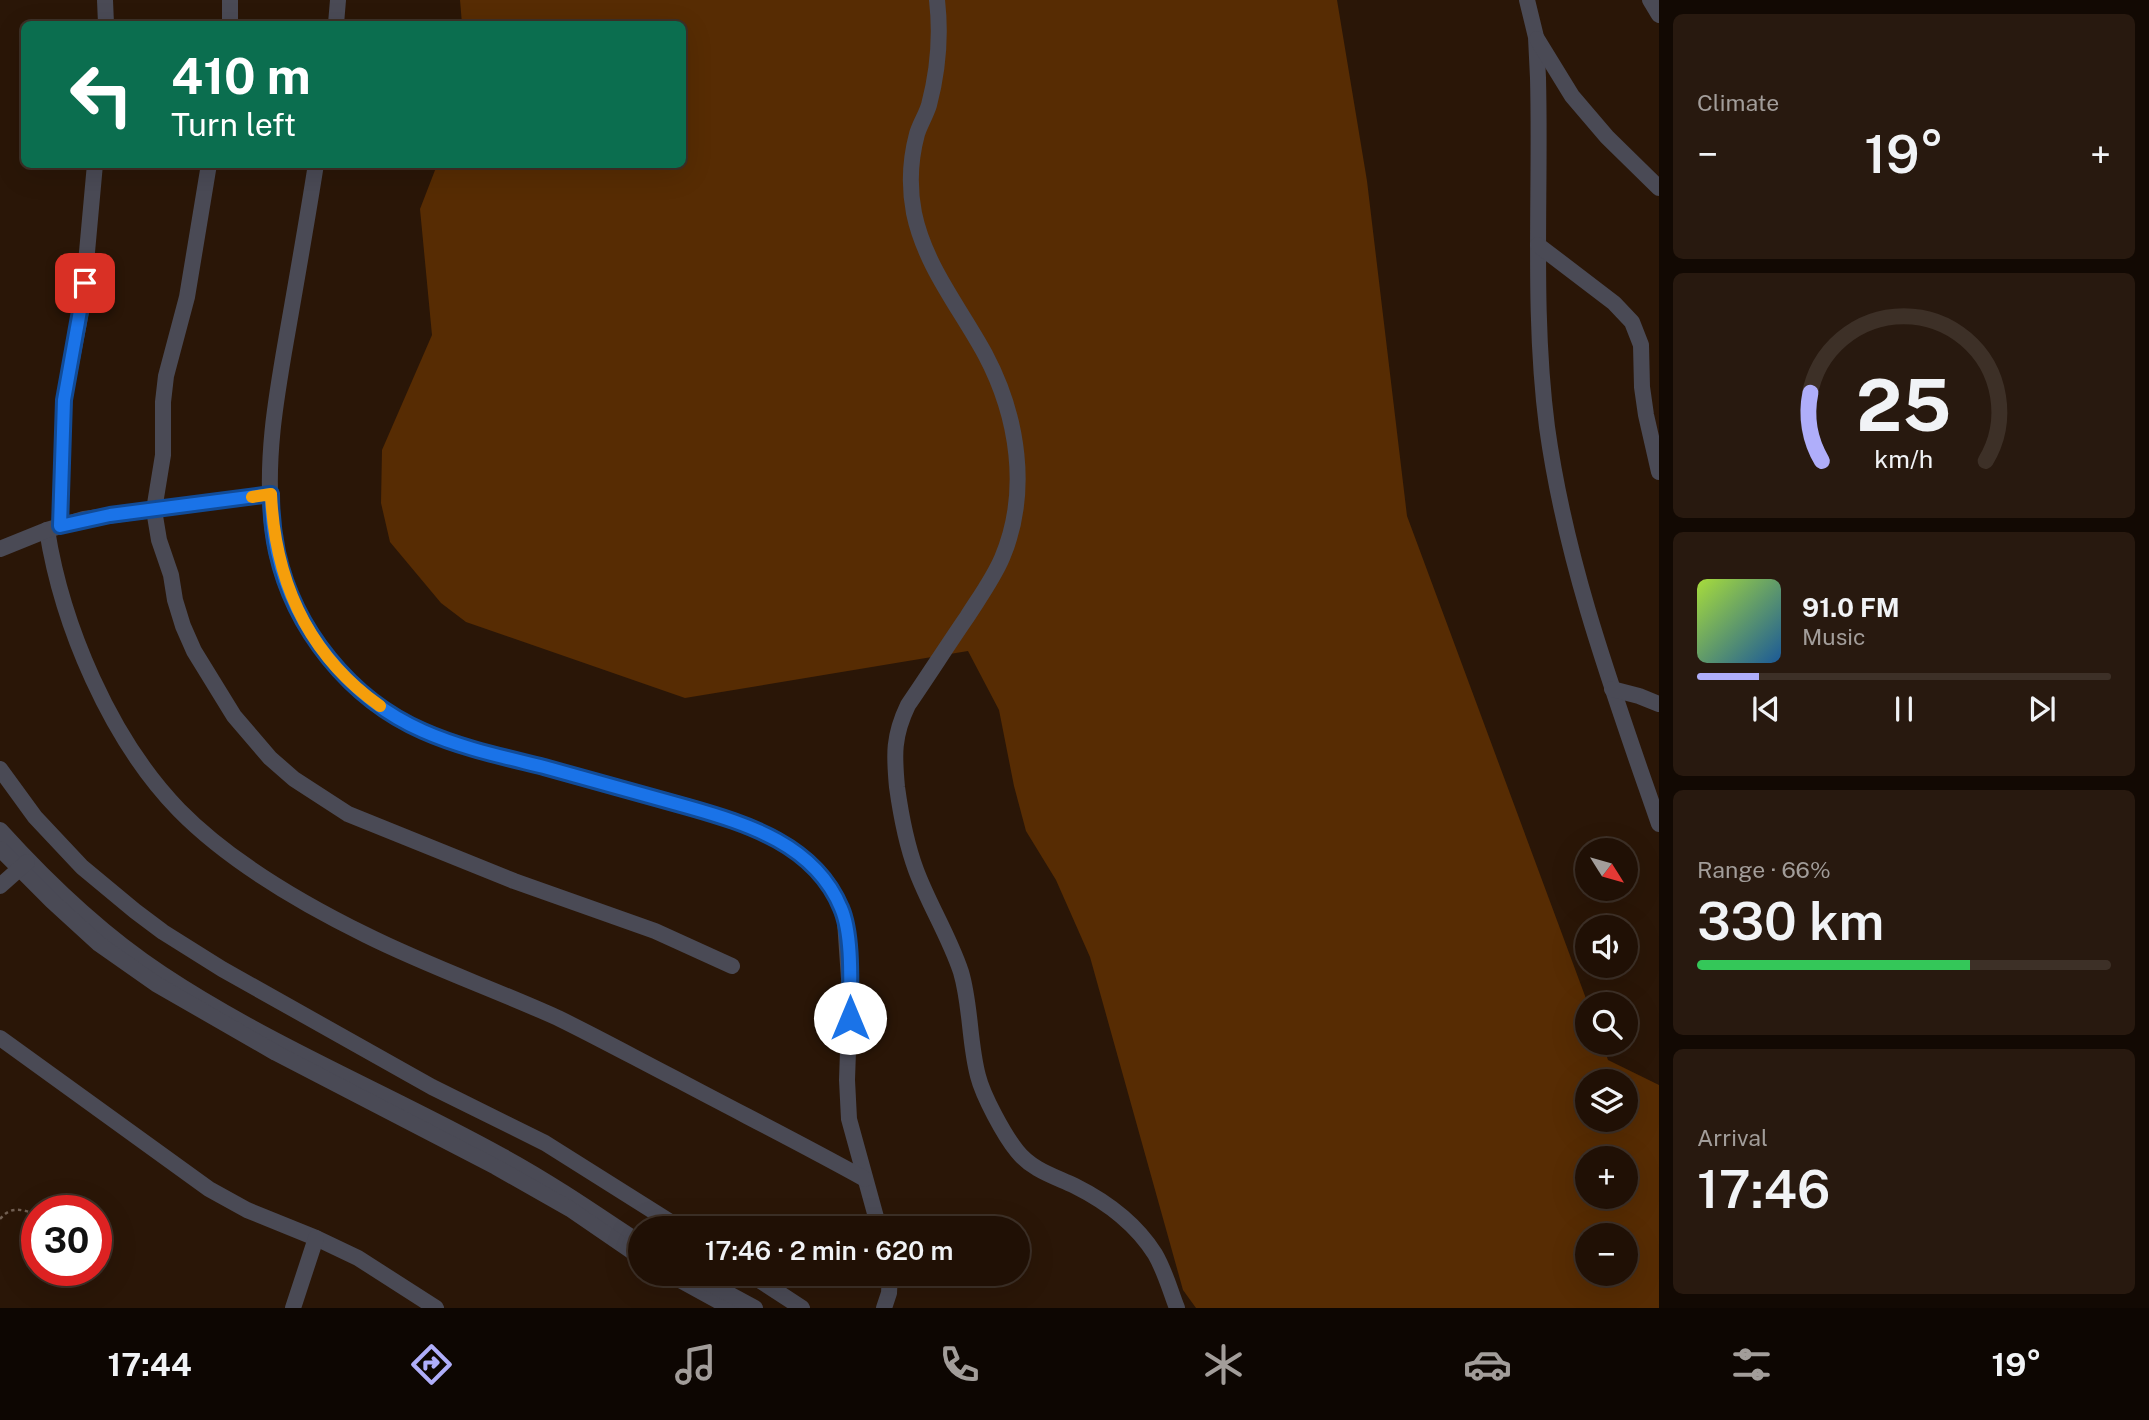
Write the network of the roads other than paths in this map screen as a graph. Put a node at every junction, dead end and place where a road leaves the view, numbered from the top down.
1 (105, 0) edge
2 (230, 0) edge
3 (338, 0) edge
4 (937, 0) edge
5 (1527, 0) edge
6 (1650, 0) edge
7 (1659, 15) edge
8 (106, 21) edge
9 (230, 21) edge
10 (336, 21) edge
11 (1536, 37) junction
12 (95, 168) edge
13 (208, 168) edge
14 (315, 168) edge
15 (1659, 188) edge
16 (1538, 245) junction
17 (1659, 472) edge
18 (271, 494) junction
19 (154, 510) junction
20 (54, 528) junction
21 (0, 549) edge
22 (1612, 689) junction
23 (1659, 704) edge
24 (0, 769) edge
25 (1659, 824) edge
26 (0, 831) edge
27 (0, 849) edge
28 (24, 866) junction
29 (0, 886) edge
30 (732, 966) dead end
31 (0, 1038) edge
32 (865, 1179) junction
33 (661, 1216) edge
34 (876, 1216) edge
35 (628, 1235) edge
36 (316, 1238) junction
37 (628, 1249) edge
38 (691, 1286) edge
39 (714, 1286) edge
40 (768, 1286) edge
41 (890, 1286) edge
42 (293, 1308) edge
43 (436, 1308) edge
44 (731, 1308) edge
45 (755, 1308) edge
46 (802, 1308) edge
47 (884, 1308) edge
48 (1177, 1308) edge

1 - 8 street
2 - 9 street
3 - 10 street
4 - 48 street
5 - 11 street
6 - 7 street
11 - 15 street
11 - 16 street
12 - 20 street
13 - 19 street
14 - 18 street
16 - 17 street
16 - 22 street
18 - 19 street
18 - 32 street
19 - 20 street
19 - 30 street
20 - 21 street
20 - 32 street
22 - 23 street
22 - 25 street
24 - 33 street
26 - 28 street
27 - 28 street
28 - 29 street
28 - 35 street
28 - 37 street
31 - 36 street
32 - 34 street
36 - 42 street
36 - 43 street
38 - 44 street
39 - 45 street
40 - 46 street
41 - 47 street

